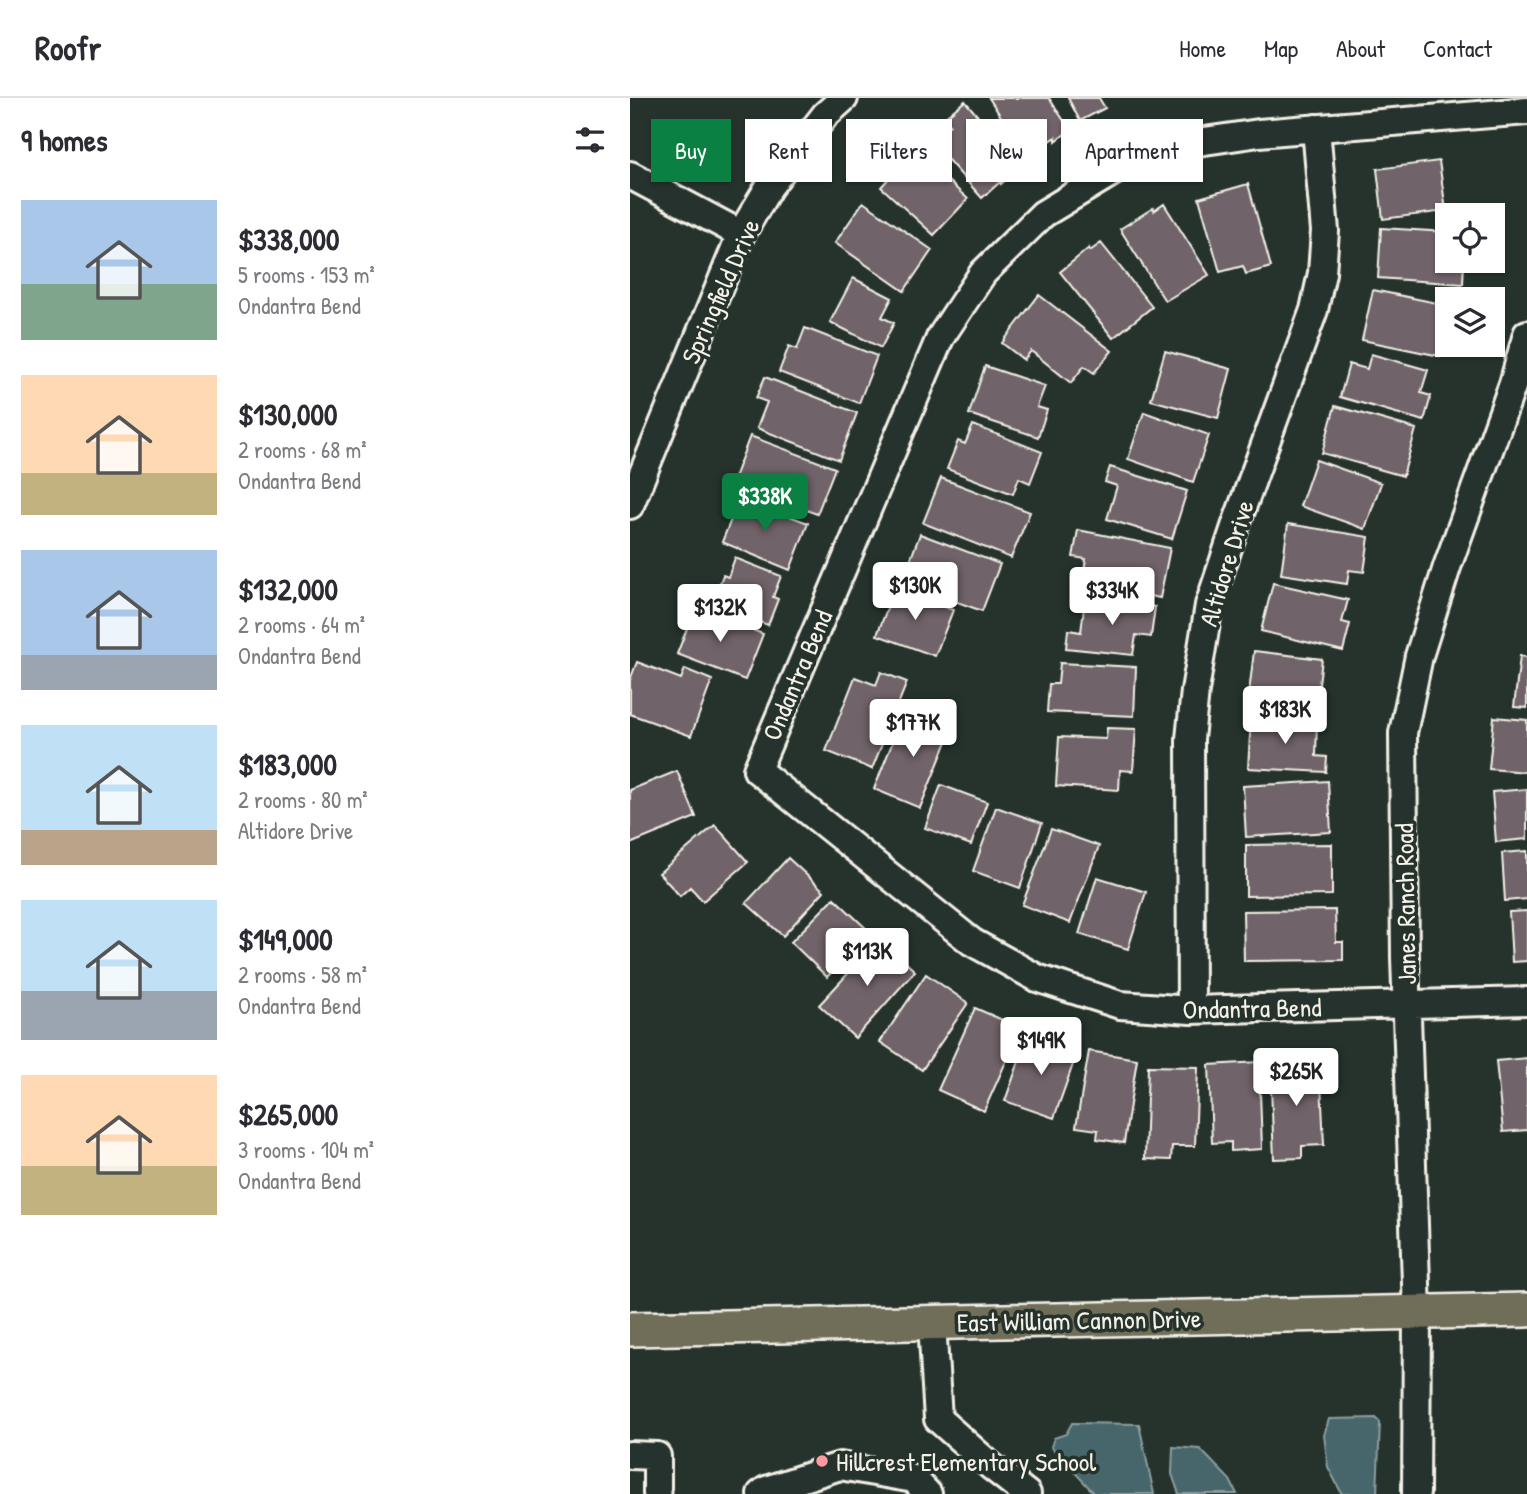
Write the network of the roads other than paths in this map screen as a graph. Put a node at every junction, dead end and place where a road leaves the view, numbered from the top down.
1 (844, 98) edge
2 (1527, 111) edge
3 (1316, 128) junction
4 (630, 175) edge
5 (741, 234) junction
6 (1527, 334) edge
7 (630, 505) edge
8 (1527, 1001) edge
9 (1406, 1005) junction
10 (1191, 1010) junction
11 (1527, 1310) edge
12 (1418, 1313) junction
13 (932, 1324) junction
14 (630, 1329) edge
15 (630, 1455) edge
16 (657, 1494) edge
17 (761, 1494) edge
18 (928, 1494) edge
19 (1027, 1494) edge
20 (1416, 1494) edge

1 - 5 street, Springfield Drive
2 - 3 street, Ondantra Bend
3 - 10 street, Altidore Drive
3 - 10 street, Ondantra Bend
4 - 5 street
5 - 7 street, Springfield Drive
6 - 9 street, Janes Ranch Road
8 - 9 street, Ondantra Bend
9 - 10 street, Ondantra Bend
9 - 12 street, Janes Ranch Road
11 - 12 main road, East William Cannon Drive
12 - 13 main road, East William Cannon Drive
12 - 20 street, Janes Ranch Road
13 - 14 main road, East William Cannon Drive
13 - 19 street
15 - 16 street
17 - 18 street

